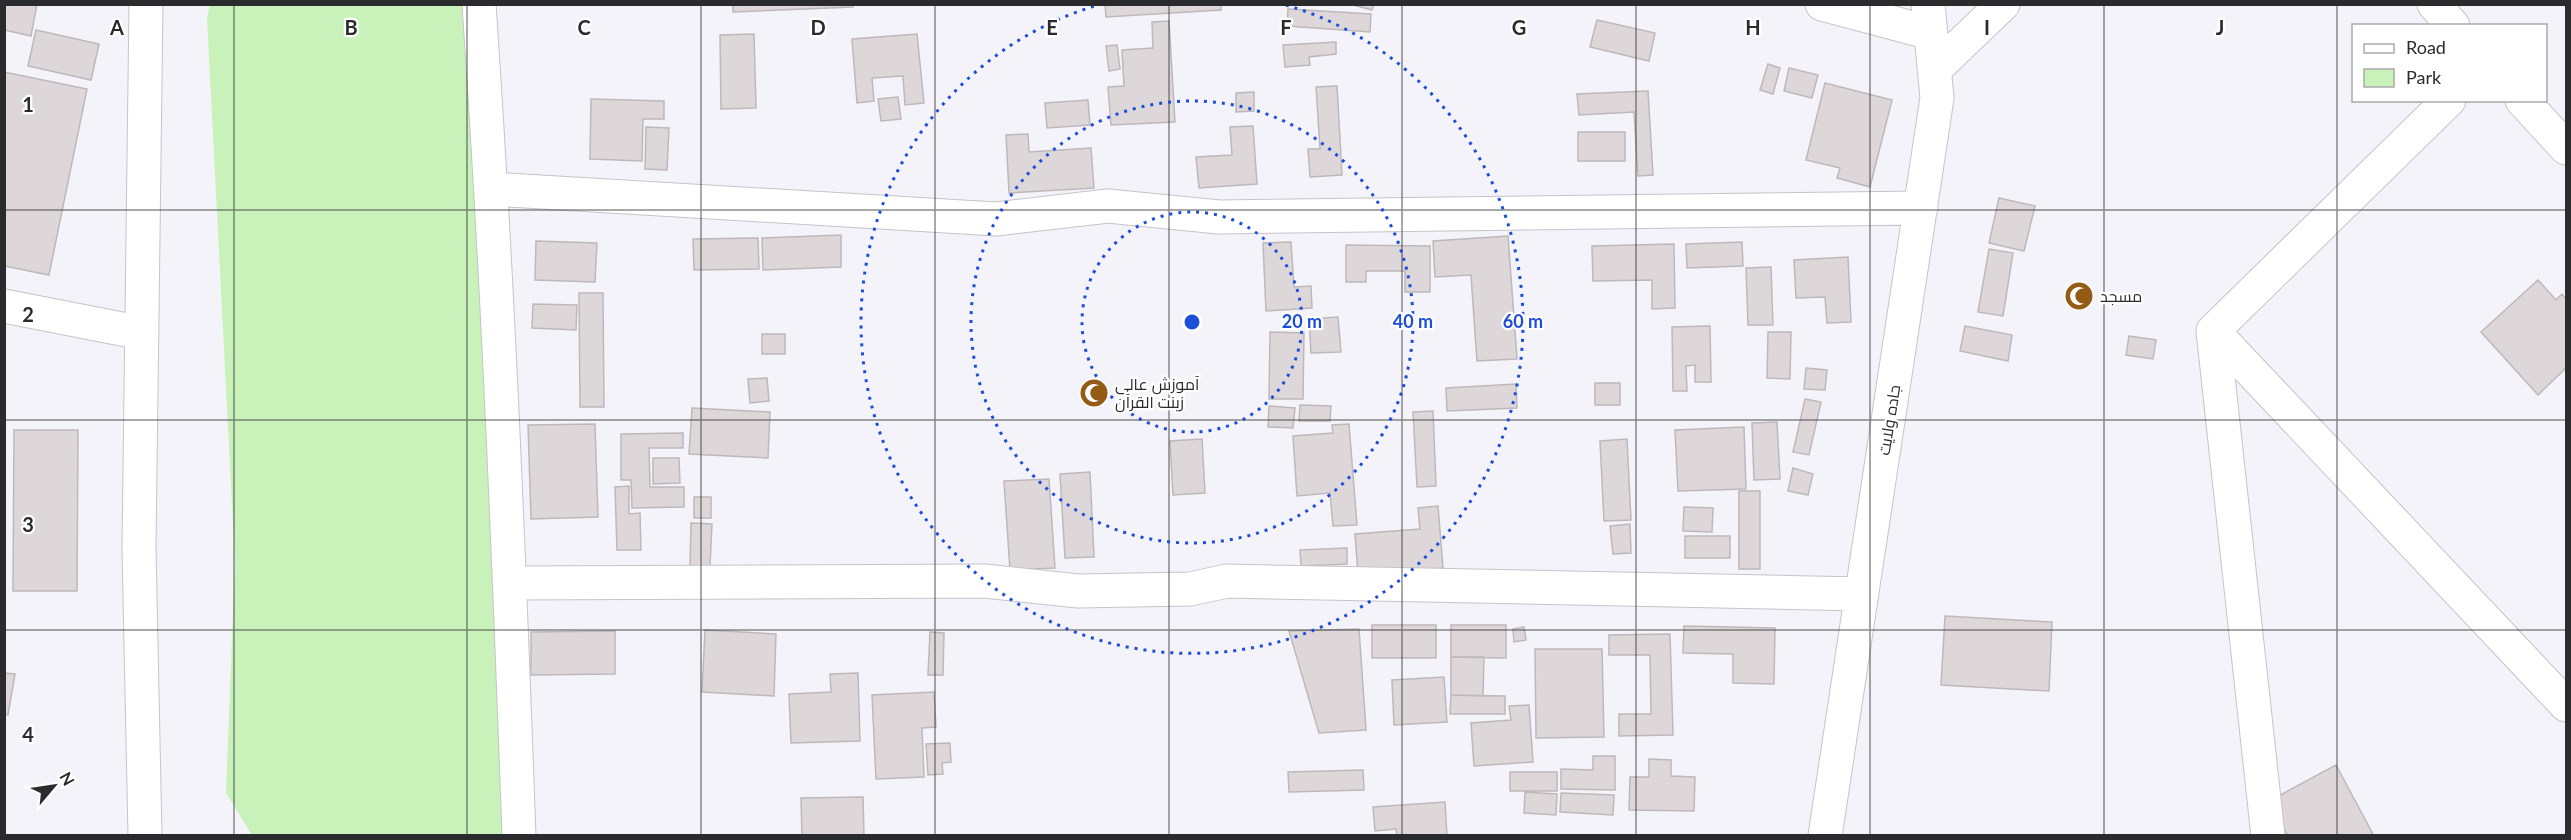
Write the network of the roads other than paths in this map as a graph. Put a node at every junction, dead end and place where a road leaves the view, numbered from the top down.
1 (146, 4) edge
2 (479, 4) edge
3 (1822, 4) edge
4 (2003, 4) edge
5 (2434, 4) edge
6 (1929, 19) edge
7 (2451, 24) edge
8 (1935, 69) junction
9 (2448, 102) edge
10 (2524, 102) edge
11 (2566, 148) edge
12 (492, 189) junction
13 (1921, 208) junction
14 (4, 306) edge
15 (2213, 331) junction
16 (142, 333) junction
17 (510, 583) junction
18 (1862, 594) junction
19 (2566, 705) edge
20 (145, 836) edge
21 (519, 836) edge
22 (1826, 836) edge
23 (2268, 836) edge

1 - 16 street
2 - 12 street
3 - 6 street
4 - 8 street
5 - 7 street
6 - 8 street, جاده ولایت
8 - 13 street, جاده ولایت
9 - 15 street
10 - 11 street
12 - 13 street
12 - 17 street
13 - 18 street, جاده ولایت
14 - 16 street
15 - 19 street
15 - 23 street
16 - 20 street
17 - 18 street
17 - 21 street
18 - 22 street, جاده ولایت

